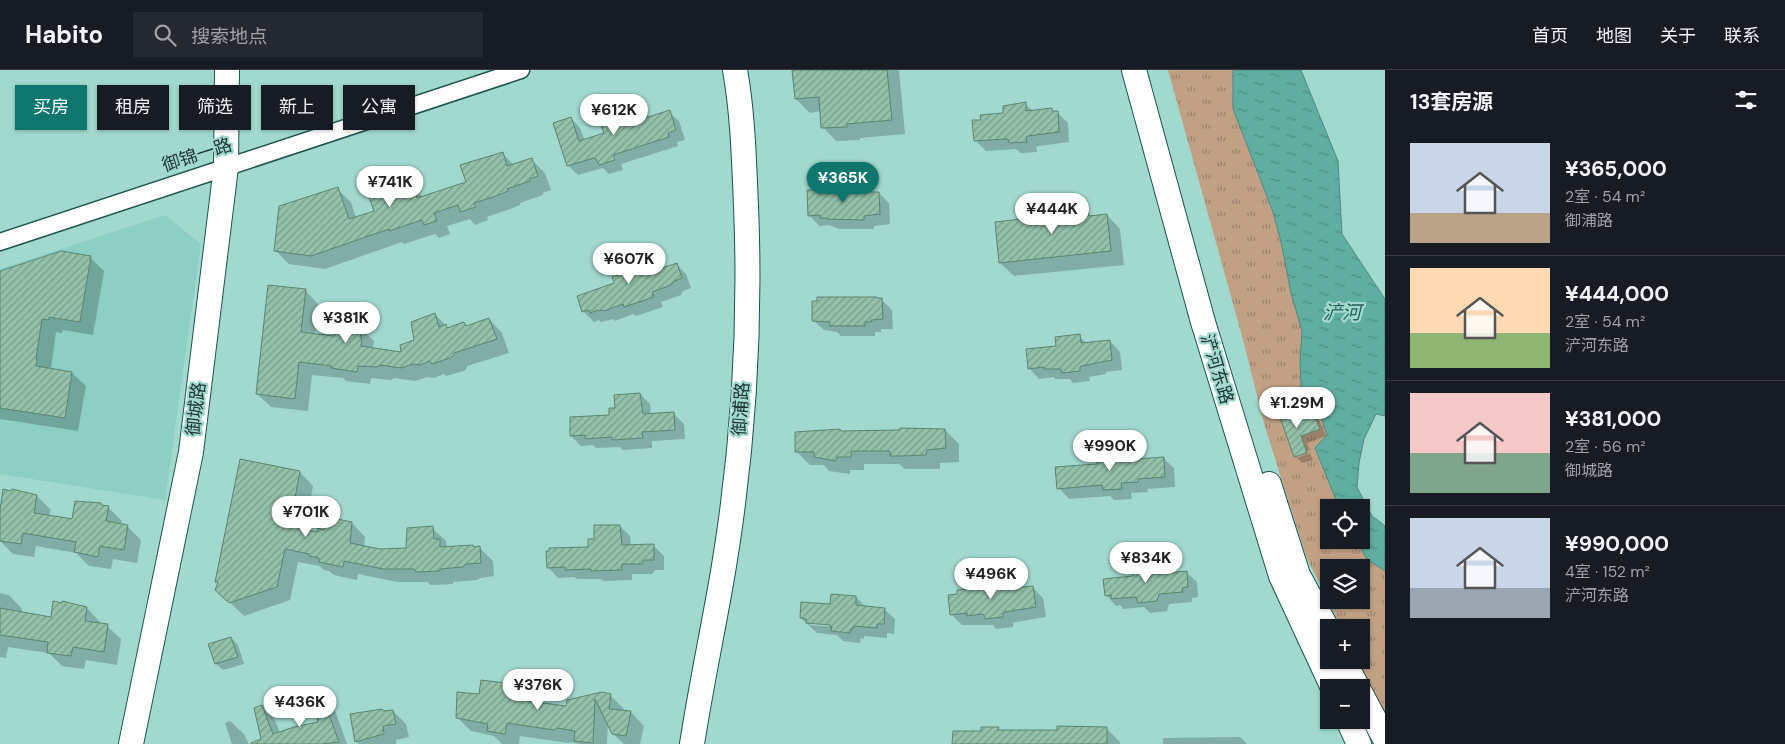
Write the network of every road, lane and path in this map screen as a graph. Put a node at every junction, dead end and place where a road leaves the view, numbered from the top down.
1 (227, 70) edge
2 (521, 70) edge
3 (735, 70) edge
4 (1134, 70) edge
5 (1149, 70) edge
6 (226, 167) junction
7 (0, 242) edge
8 (1322, 619) edge
9 (1329, 679) edge
10 (1370, 711) edge
11 (1352, 729) edge
12 (1385, 739) edge
13 (131, 744) edge
14 (692, 744) edge
15 (1359, 744) edge

1 - 6 street, 御城路
2 - 6 street, 御锦一路
3 - 14 street, 御浦路
4 - 9 street, 浐河东路
5 - 8 street, 浐河东路
6 - 7 street, 御锦一路
6 - 13 street, 御城路
10 - 12 street
11 - 15 street

